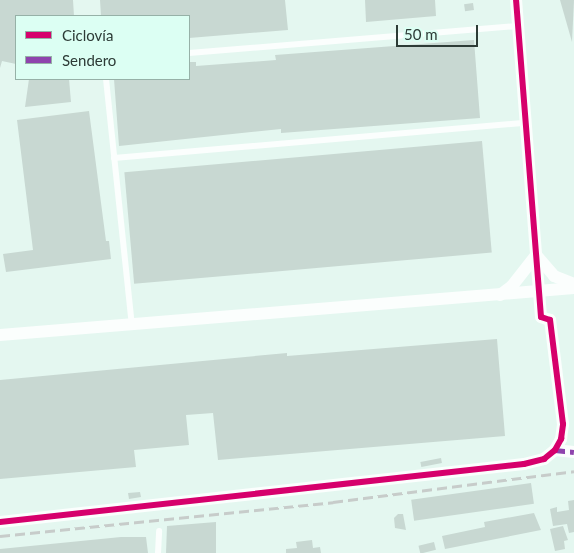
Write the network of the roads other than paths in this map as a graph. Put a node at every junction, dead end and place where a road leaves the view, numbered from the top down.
1 (516, 0) edge
2 (518, 26) junction
3 (190, 54) edge
4 (106, 80) edge
5 (526, 123) junction
6 (114, 158) junction
7 (536, 255) junction
8 (574, 284) edge
9 (574, 288) edge
10 (539, 292) junction
11 (500, 295) junction
12 (132, 325) junction
13 (0, 335) edge
14 (555, 450) junction
15 (574, 452) edge
16 (0, 522) edge
17 (159, 531) dead end
18 (158, 553) edge

1 - 2 street
2 - 3 lane
2 - 5 street
4 - 6 lane
5 - 6 lane
5 - 7 street
6 - 12 lane
7 - 8 street
7 - 10 street
7 - 11 street
9 - 10 street
10 - 11 street
10 - 14 street
11 - 12 street
12 - 13 street
14 - 15 street
14 - 16 street
17 - 18 lane

